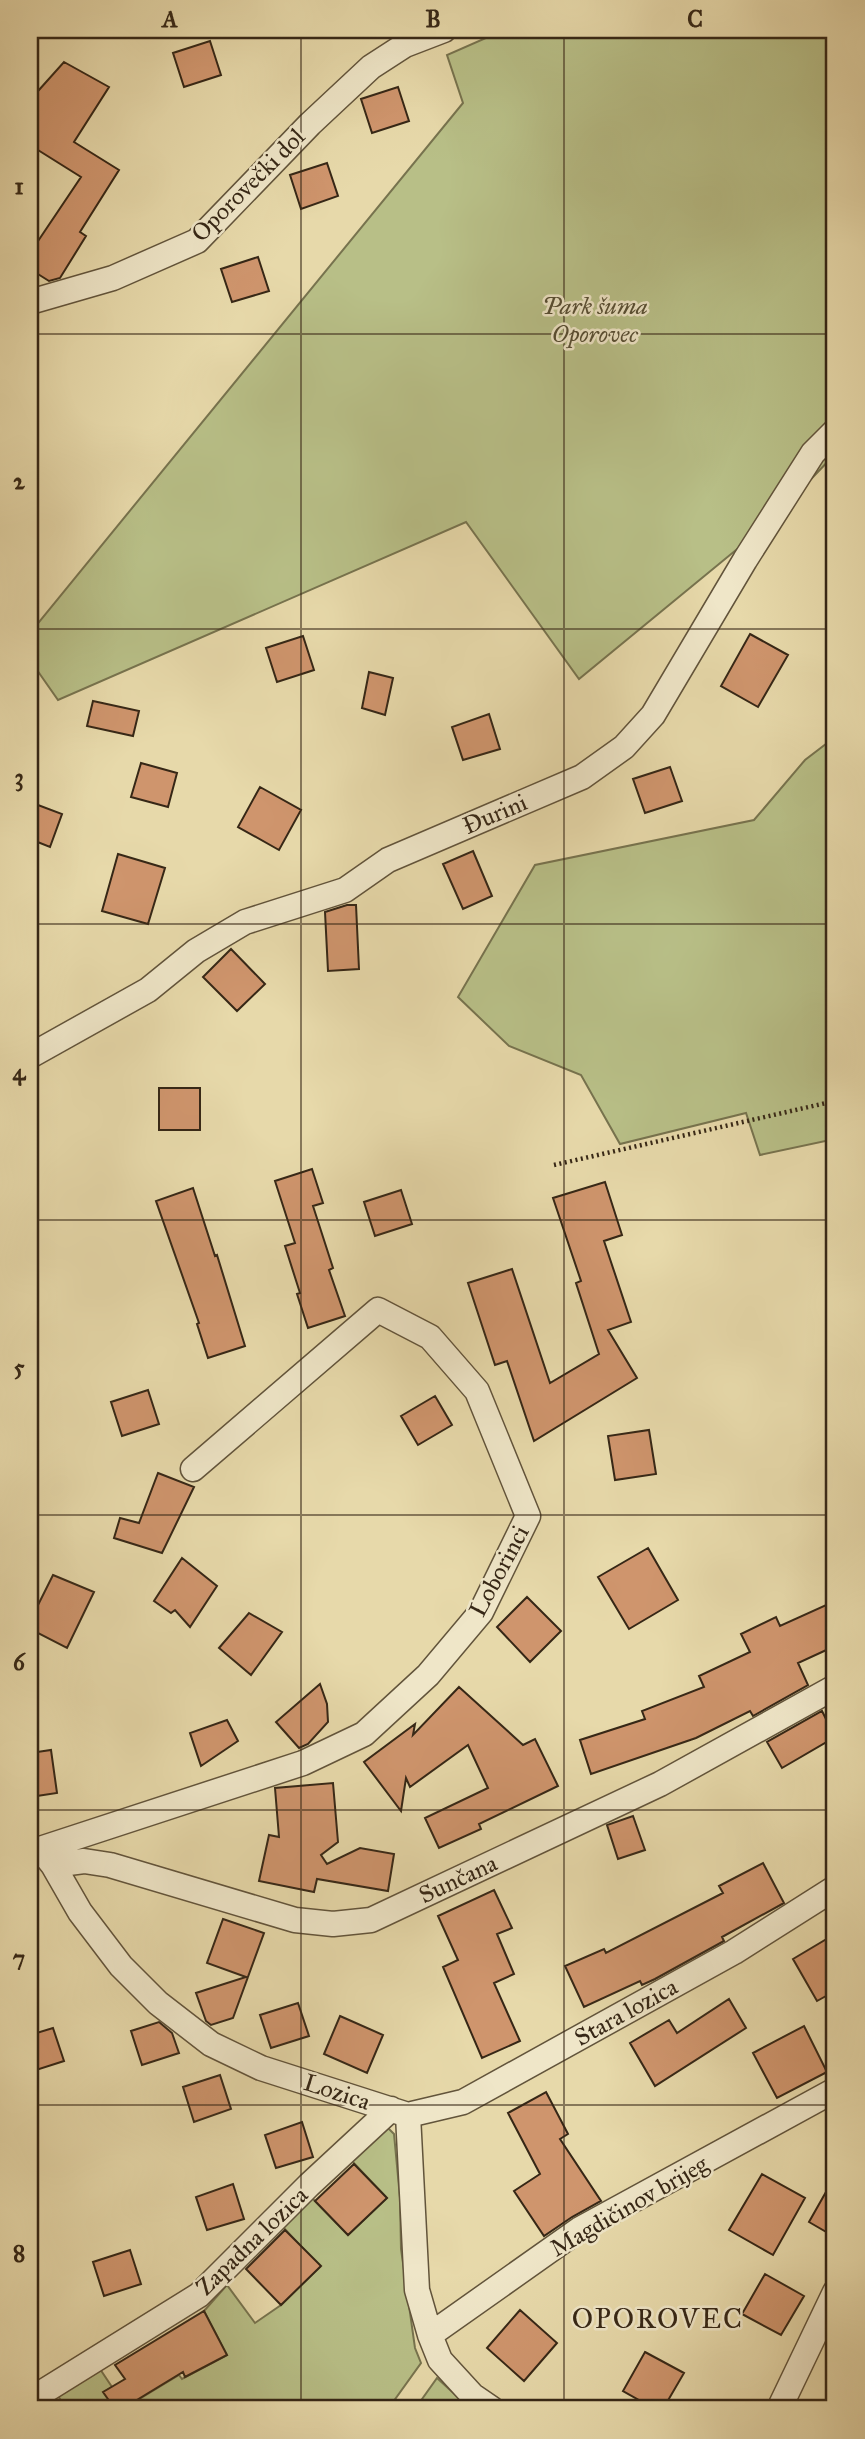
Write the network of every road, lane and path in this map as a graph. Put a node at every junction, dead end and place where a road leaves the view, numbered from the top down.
1 (444, 30) edge
2 (30, 302) edge
3 (835, 431) edge
4 (30, 1056) edge
5 (835, 1101) edge
6 (554, 1165) dead end
7 (193, 1469) dead end
8 (835, 1687) edge
9 (41, 1857) edge
10 (835, 1888) edge
11 (835, 2090) edge
12 (400, 2112) junction
13 (835, 2292) edge
14 (430, 2335) junction
15 (30, 2400) edge
16 (492, 2409) edge
17 (779, 2409) edge

1 - 2 street, Oporovečki dol
3 - 4 street, Đurini
5 - 6 path
7 - 9 street, Loborinci
8 - 9 street, Sunčana
9 - 12 street, Lozica
10 - 12 street, Stara lozica
11 - 14 street, Magdičinov brijeg
12 - 14 street
12 - 15 street, Zapadna lozica
13 - 17 street
14 - 16 street

